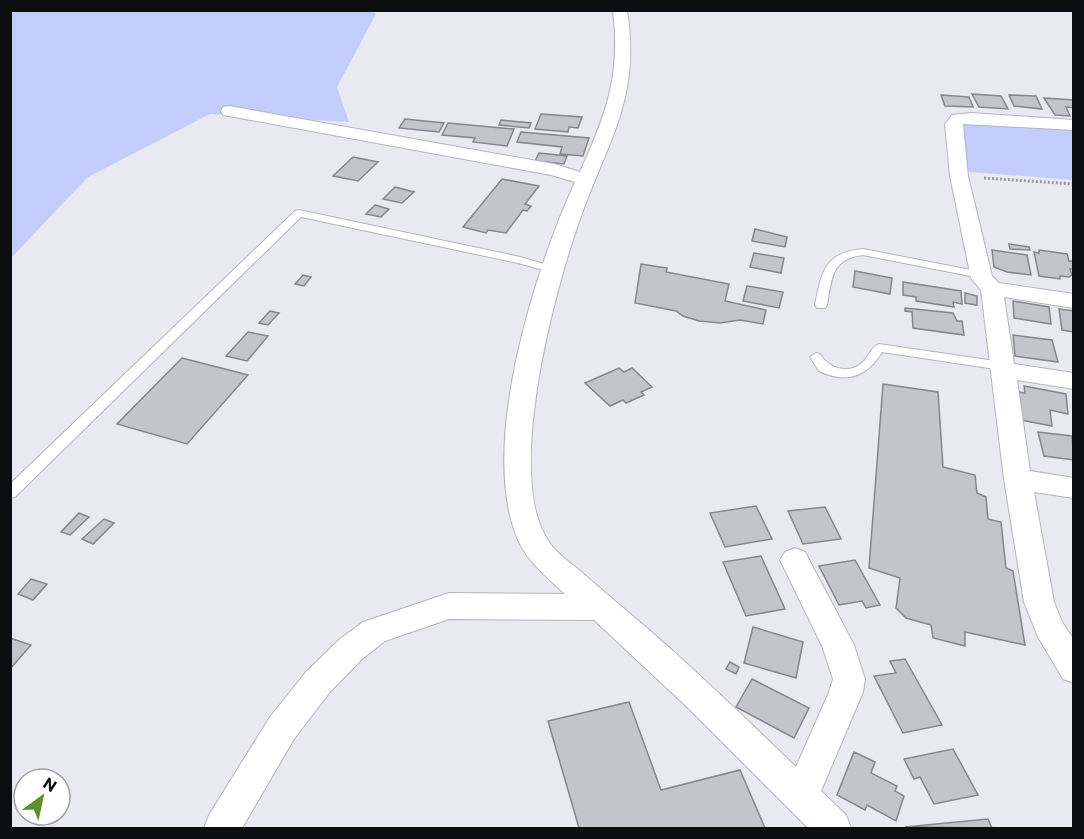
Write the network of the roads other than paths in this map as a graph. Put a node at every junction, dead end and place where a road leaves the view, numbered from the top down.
1 (620, 10) edge
2 (229, 111) dead end
3 (1074, 125) edge
4 (584, 179) junction
5 (551, 268) junction
6 (987, 282) junction
7 (1074, 301) edge
8 (821, 305) dead end
9 (816, 357) dead end
10 (1002, 368) junction
11 (1074, 381) edge
12 (1018, 479) junction
13 (1074, 488) edge
14 (10, 493) edge
15 (795, 560) dead end
16 (600, 607) junction
17 (1074, 669) edge
18 (801, 796) junction
19 (222, 828) edge
20 (833, 828) edge

1 - 4 street
2 - 4 street
3 - 6 street
4 - 5 street
5 - 14 lane
5 - 16 street
6 - 7 street
6 - 8 lane
6 - 10 street
9 - 10 lane
10 - 11 street
10 - 12 street
12 - 13 street
12 - 17 street
15 - 18 street
16 - 18 street
16 - 19 street
18 - 20 street

